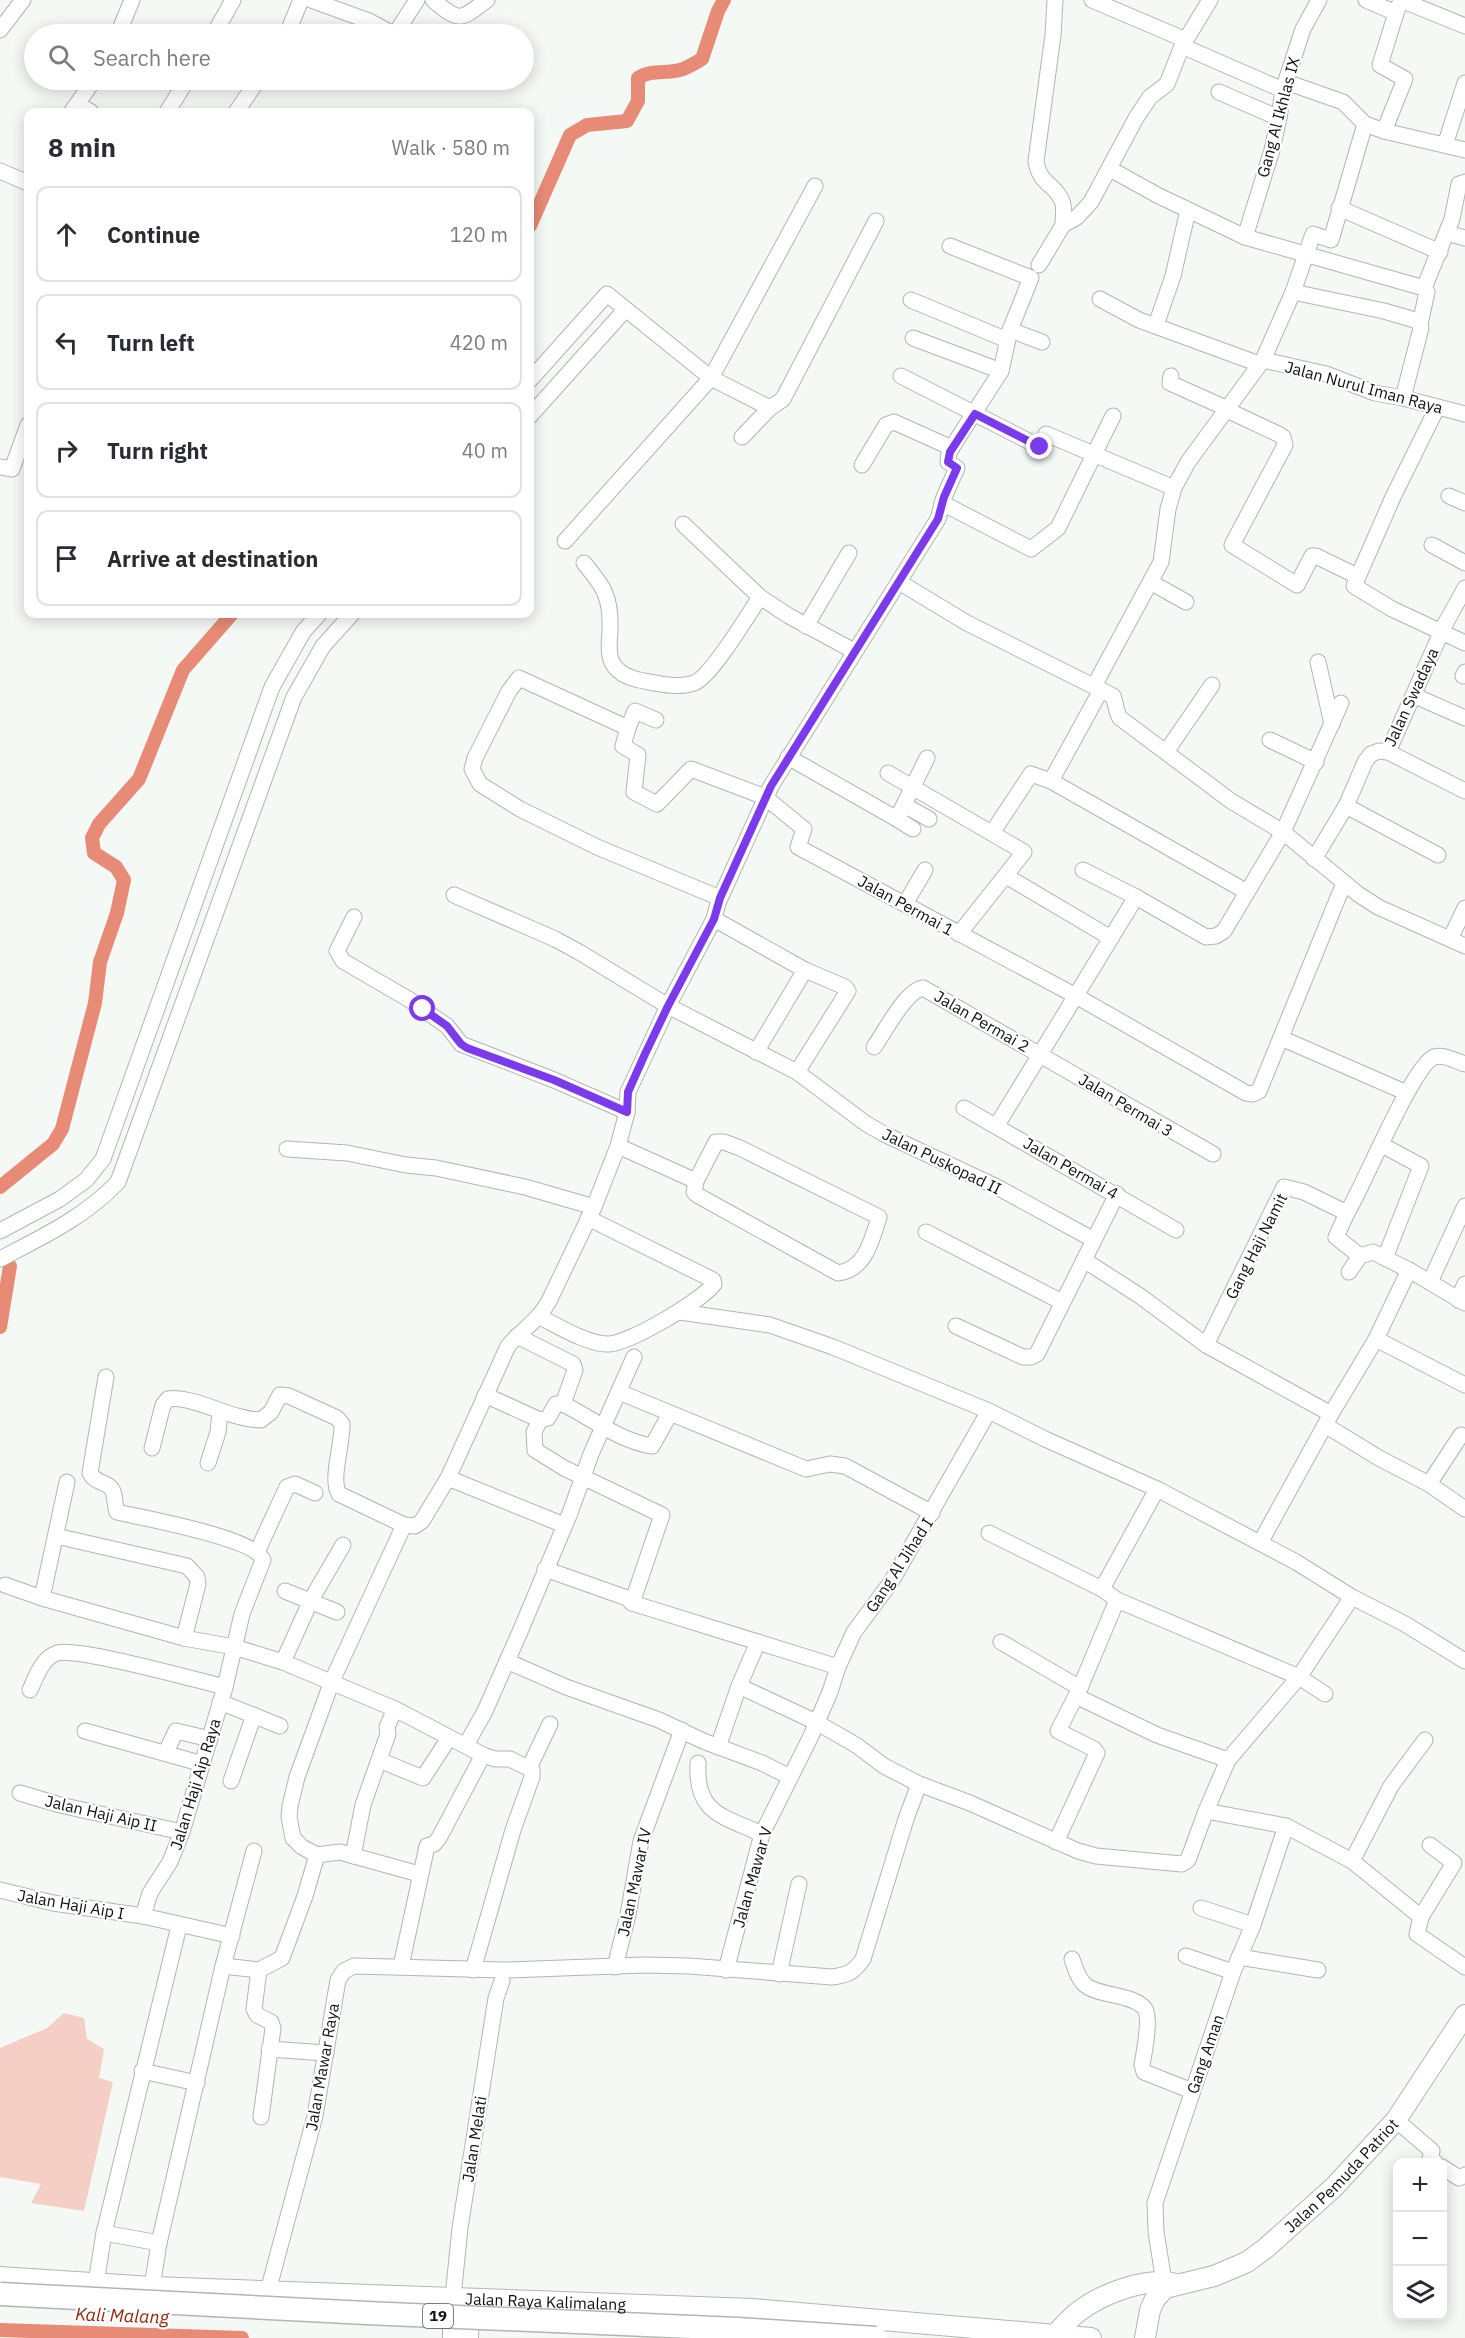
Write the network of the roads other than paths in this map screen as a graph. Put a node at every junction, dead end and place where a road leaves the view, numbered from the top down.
1 (23, 0) edge
2 (132, 0) edge
3 (233, 0) edge
4 (301, 0) edge
5 (311, 0) edge
6 (417, 0) edge
7 (433, 0) edge
8 (487, 0) edge
9 (1055, 0) edge
10 (1092, 0) edge
11 (1210, 0) edge
12 (1319, 0) edge
13 (1366, 0) edge
14 (1396, 13) junction
15 (122, 24) edge
16 (220, 24) edge
17 (291, 24) edge
18 (375, 24) edge
19 (401, 24) edge
20 (1465, 26) edge
21 (0, 30) edge
22 (1184, 43) junction
23 (1465, 83) edge
24 (1284, 86) junction
25 (87, 90) edge
26 (181, 90) edge
27 (251, 90) edge
28 (1219, 92) dead end
29 (74, 108) edge
30 (170, 108) edge
31 (239, 108) edge
32 (1279, 118) junction
33 (1365, 124) junction
34 (1384, 131) junction
35 (1445, 145) junction
36 (1465, 150) edge
37 (1110, 169) junction
38 (1, 174) edge
39 (24, 179) edge
40 (1465, 182) edge
41 (815, 186) dead end
42 (1339, 208) junction
43 (1188, 210) junction
44 (876, 221) dead end
45 (1063, 225) junction
46 (1447, 233) junction
47 (1245, 237) junction
48 (1465, 238) edge
49 (950, 246) dead end
50 (1440, 252) junction
51 (1307, 254) junction
52 (1039, 266) dead end
53 (1425, 288) junction
54 (1293, 292) junction
55 (1100, 299) dead end
56 (911, 300) dead end
57 (625, 310) junction
58 (1420, 324) junction
59 (1156, 325) junction
60 (1009, 335) junction
61 (913, 338) dead end
62 (1042, 342) dead end
63 (1261, 362) junction
64 (1001, 371) junction
65 (534, 376) edge
66 (901, 376) dead end
67 (1171, 376) dead end
68 (711, 378) junction
69 (1403, 398) junction
70 (770, 408) junction
71 (1437, 408) junction
72 (1228, 409) junction
73 (534, 412) edge
74 (975, 414) junction
75 (1465, 414) edge
76 (1113, 416) dead end
77 (24, 436) edge
78 (742, 437) dead end
79 (952, 448) junction
80 (1094, 455) junction
81 (862, 465) dead end
82 (0, 467) edge
83 (1174, 488) junction
84 (1449, 496) dead end
85 (942, 503) junction
86 (1465, 503) edge
87 (683, 524) dead end
88 (565, 541) dead end
89 (1432, 545) dead end
90 (849, 553) dead end
91 (1464, 558) edge
92 (584, 563) dead end
93 (1358, 576) junction
94 (899, 582) junction
95 (1152, 583) junction
96 (1465, 588) edge
97 (760, 597) junction
98 (1186, 602) dead end
99 (315, 618) edge
100 (348, 618) edge
101 (806, 626) junction
102 (1441, 632) junction
103 (1465, 643) edge
104 (854, 651) junction
105 (1318, 662) dead end
106 (1212, 685) dead end
107 (1097, 688) junction
108 (1414, 696) junction
109 (1341, 703) dead end
110 (1465, 718) edge
111 (656, 720) dead end
112 (1332, 724) junction
113 (628, 728) junction
114 (256, 731) junction
115 (279, 739) junction
116 (1270, 740) dead end
117 (1166, 752) junction
118 (1388, 752) junction
119 (788, 757) junction
120 (927, 758) dead end
121 (1316, 762) junction
122 (888, 773) dead end
123 (1051, 781) junction
124 (913, 787) junction
125 (1465, 791) edge
126 (765, 797) junction
127 (1346, 806) junction
128 (900, 812) junction
129 (929, 819) dead end
130 (913, 828) dead end
131 (1282, 832) junction
132 (992, 833) junction
133 (1438, 855) dead end
134 (1314, 859) junction
135 (925, 870) dead end
136 (1083, 870) dead end
137 (1006, 876) junction
138 (1344, 883) junction
139 (1247, 892) junction
140 (454, 895) dead end
141 (1136, 897) junction
142 (720, 898) junction
143 (905, 904) junction
144 (1465, 908) edge
145 (354, 917) dead end
146 (714, 919) junction
147 (959, 934) junction
148 (1111, 938) junction
149 (1450, 939) junction
150 (1465, 945) edge
151 (805, 970) junction
152 (1076, 996) junction
153 (668, 1006) junction
154 (1281, 1038) junction
155 (874, 1047) dead end
156 (756, 1052) junction
157 (1040, 1054) junction
158 (1465, 1064) edge
159 (797, 1072) junction
160 (1407, 1093) junction
161 (964, 1108) dead end
162 (627, 1112) junction
163 (997, 1125) junction
164 (1382, 1145) junction
165 (618, 1146) junction
166 (286, 1149) dead end
167 (1213, 1154) dead end
168 (696, 1181) junction
169 (1117, 1194) junction
170 (1465, 1206) edge
171 (1351, 1207) junction
172 (591, 1212) junction
173 (1176, 1230) dead end
174 (0, 1232) edge
175 (926, 1232) dead end
176 (1094, 1240) junction
177 (1360, 1256) junction
178 (1385, 1258) junction
179 (0, 1259) edge
180 (1084, 1260) junction
181 (1409, 1270) junction
182 (1349, 1272) dead end
183 (1430, 1282) junction
184 (1465, 1284) edge
185 (1462, 1301) edge
186 (1062, 1302) junction
187 (680, 1312) junction
188 (540, 1317) junction
189 (956, 1326) dead end
190 (517, 1335) junction
191 (1376, 1339) junction
192 (1206, 1345) junction
193 (634, 1357) dead end
194 (106, 1377) dead end
195 (1465, 1385) edge
196 (619, 1392) junction
197 (486, 1395) junction
198 (563, 1404) junction
199 (989, 1411) junction
200 (220, 1412) junction
201 (670, 1414) junction
202 (1328, 1419) junction
203 (540, 1420) junction
204 (602, 1427) junction
205 (1461, 1435) dead end
206 (152, 1449) dead end
207 (208, 1463) dead end
208 (583, 1477) junction
209 (447, 1478) junction
210 (67, 1482) dead end
211 (1429, 1484) junction
212 (1157, 1490) junction
213 (315, 1493) dead end
214 (1465, 1509) edge
215 (932, 1513) junction
216 (404, 1525) junction
217 (564, 1525) junction
218 (990, 1533) dead end
219 (56, 1536) junction
220 (1260, 1543) junction
221 (343, 1545) dead end
222 (257, 1552) junction
223 (545, 1569) junction
224 (5, 1585) dead end
225 (1102, 1589) junction
226 (285, 1591) dead end
227 (1352, 1597) junction
228 (42, 1598) junction
229 (311, 1600) junction
230 (1117, 1600) junction
231 (632, 1603) junction
232 (338, 1612) dead end
233 (184, 1638) junction
234 (758, 1642) junction
235 (1000, 1642) dead end
236 (234, 1647) junction
237 (507, 1661) junction
238 (1465, 1661) edge
239 (283, 1662) junction
240 (837, 1667) junction
241 (1299, 1677) junction
242 (332, 1681) junction
243 (739, 1686) junction
244 (30, 1690) dead end
245 (1078, 1692) junction
246 (223, 1694) junction
247 (1325, 1694) dead end
248 (395, 1709) junction
249 (254, 1715) junction
250 (816, 1722) junction
251 (550, 1724) dead end
252 (280, 1726) dead end
253 (682, 1730) junction
254 (86, 1731) dead end
255 (450, 1738) junction
256 (210, 1739) junction
257 (1425, 1740) dead end
258 (466, 1745) junction
259 (718, 1747) junction
260 (166, 1752) junction
261 (483, 1755) junction
262 (379, 1760) junction
263 (1228, 1760) junction
264 (698, 1763) dead end
265 (203, 1764) junction
266 (530, 1768) junction
267 (790, 1777) junction
268 (231, 1781) dead end
269 (919, 1784) junction
270 (20, 1793) dead end
271 (1206, 1811) junction
272 (1286, 1826) junction
273 (182, 1832) junction
274 (762, 1834) junction
275 (1056, 1842) junction
276 (1430, 1845) dead end
277 (254, 1851) dead end
278 (317, 1855) junction
279 (353, 1856) junction
280 (1352, 1861) junction
281 (419, 1874) junction
282 (799, 1884) dead end
283 (0, 1890) edge
284 (1201, 1908) dead end
285 (143, 1916) junction
286 (1420, 1917) junction
287 (1253, 1925) junction
288 (179, 1926) junction
289 (232, 1936) junction
290 (1186, 1956) dead end
291 (1239, 1957) junction
292 (1072, 1959) dead end
293 (223, 1965) junction
294 (401, 1966) junction
295 (615, 1967) junction
296 (1465, 1967) edge
297 (259, 1970) junction
298 (474, 1970) junction
299 (726, 1970) junction
300 (1317, 1970) dead end
301 (1233, 1972) junction
302 (779, 1974) junction
303 (502, 1981) dead end
304 (1465, 2015) edge
305 (269, 2049) junction
306 (326, 2053) junction
307 (142, 2071) junction
308 (197, 2083) junction
309 (1192, 2091) junction
310 (261, 2117) dead end
311 (1396, 2120) junction
312 (1430, 2158) edge
313 (1447, 2170) edge
314 (1465, 2175) edge
315 (104, 2233) junction
316 (159, 2243) junction
317 (0, 2277) edge
318 (96, 2283) junction
319 (1168, 2284) junction
320 (153, 2287) junction
321 (268, 2291) junction
322 (0, 2294) edge
323 (461, 2302) junction
324 (1054, 2335) junction
325 (453, 2338) edge
326 (468, 2338) edge
327 (876, 2338) edge
328 (1091, 2338) edge
329 (1145, 2338) edge

1 - 21 street
2 - 15 street
3 - 16 street
4 - 17 street
5 - 18 street
6 - 19 street
7 - 8 street
9 - 45 street
10 - 22 street
11 - 22 street
12 - 24 street, Gang Al Ikhlas IX
13 - 14 street
14 - 20 street
14 - 34 street
22 - 24 street
22 - 37 street
23 - 35 street
24 - 32 street, Gang Al Ikhlas IX
24 - 33 street
25 - 29 street
26 - 30 street
27 - 31 street
28 - 32 street
32 - 47 street, Gang Al Ikhlas IX
33 - 34 street
33 - 42 street
34 - 35 street
35 - 36 street
37 - 43 street
37 - 45 street
38 - 39 street
40 - 46 street
41 - 68 street
42 - 50 street
42 - 51 street
43 - 47 street
43 - 59 street
44 - 70 street
45 - 52 street
46 - 48 street
46 - 50 street
47 - 51 street
49 - 60 street
50 - 53 street
51 - 53 street
51 - 54 street
53 - 58 street
54 - 58 street
54 - 63 street
55 - 59 street, Jalan Nurul Iman Raya
56 - 60 street
57 - 65 street
57 - 68 street
57 - 73 street
58 - 69 street
59 - 63 street, Jalan Nurul Iman Raya
60 - 62 street
60 - 64 street
61 - 64 street
63 - 69 street, Jalan Nurul Iman Raya
63 - 72 street
64 - 74 street
66 - 74 street
67 - 72 street
68 - 70 street
68 - 88 street
69 - 71 street, Jalan Nurul Iman Raya
70 - 78 street
71 - 75 street, Jalan Nurul Iman Raya
71 - 93 street
72 - 83 street
72 - 93 street
74 - 79 street
74 - 80 street
76 - 80 street
77 - 82 street
79 - 81 street
79 - 85 street
80 - 83 street
80 - 85 street
83 - 95 street
84 - 86 street
85 - 94 street
87 - 97 street
89 - 91 street
90 - 101 street
92 - 97 street
93 - 102 street
94 - 104 street
94 - 107 street
95 - 98 street
95 - 107 street
96 - 102 street, Jalan Swadaya
97 - 101 street
99 - 114 street
100 - 115 street
101 - 104 street
102 - 103 street
102 - 108 street, Jalan Swadaya
104 - 119 street
105 - 112 street
106 - 117 street
107 - 117 street
107 - 123 street
108 - 110 street
108 - 118 street, Jalan Swadaya
109 - 112 street
111 - 113 street
112 - 121 street
113 - 126 street
113 - 142 street
114 - 115 street
114 - 174 street
115 - 179 street
116 - 121 street
117 - 131 street
118 - 125 street
118 - 127 street, Jalan Swadaya
119 - 126 street
119 - 128 street
120 - 124 street
121 - 131 street
122 - 124 street
123 - 132 street
123 - 139 street
124 - 128 street
124 - 132 street
126 - 142 street
126 - 143 street, Jalan Permai 1
127 - 133 street
127 - 134 street, Jalan Swadaya
128 - 129 street
128 - 130 street
131 - 134 street
131 - 139 street
132 - 137 street
134 - 138 street
135 - 143 street
136 - 141 street
137 - 147 street
137 - 148 street
138 - 149 street
138 - 154 street
139 - 141 street
140 - 153 street, Jalan Puskopad II
141 - 148 street
142 - 146 street
143 - 147 street, Jalan Permai 1
144 - 149 street
145 - 162 street
146 - 151 street
146 - 153 street
147 - 152 street, Jalan Permai 1
148 - 152 street
149 - 150 street
151 - 156 street
151 - 159 street
152 - 154 street, Jalan Permai 1
152 - 157 street
153 - 156 street, Jalan Puskopad II
153 - 162 street
154 - 160 street
155 - 157 street, Jalan Permai 2
156 - 159 street, Jalan Puskopad II
157 - 163 street
157 - 167 street, Jalan Permai 3
158 - 160 street
159 - 176 street, Jalan Puskopad II
160 - 164 street
161 - 163 street, Jalan Permai 4
162 - 165 street
163 - 169 street, Jalan Permai 4
164 - 171 street
164 - 178 street
165 - 168 street
165 - 172 street
166 - 172 street
168 - 168 street
169 - 173 street, Jalan Permai 4
169 - 176 street
170 - 183 street
171 - 177 street
171 - 192 street, Gang Haji Namit
172 - 187 street
172 - 188 street
175 - 186 street
176 - 180 street
177 - 178 street
177 - 182 street
178 - 181 street
180 - 186 street
180 - 192 street
181 - 183 street
181 - 191 street
183 - 185 street
184 - 185 street
186 - 189 street
187 - 188 street
187 - 199 street
188 - 190 street
190 - 197 street
190 - 198 street
191 - 195 street
191 - 202 street
192 - 202 street
193 - 196 street
194 - 222 street
196 - 201 street
196 - 204 street
197 - 203 street
197 - 209 street
198 - 203 street
198 - 204 street
199 - 212 street
199 - 215 street, Gang Al Jihad I
200 - 206 street
200 - 207 street
200 - 216 street
201 - 204 street
201 - 215 street
202 - 211 street
202 - 220 street
203 - 208 street
204 - 208 street
205 - 211 street
208 - 217 street
208 - 231 street
209 - 216 street
209 - 217 street
210 - 219 street
211 - 214 street
212 - 220 street
212 - 225 street
213 - 222 street
215 - 240 street, Gang Al Jihad I
216 - 242 street
217 - 223 street
218 - 225 street
219 - 228 street
219 - 233 street
220 - 227 street
221 - 229 street
222 - 236 street, Jalan Haji Aip Raya
223 - 231 street
223 - 237 street
224 - 228 street
225 - 230 street
226 - 229 street
227 - 238 street
227 - 241 street
228 - 233 street
229 - 232 street
229 - 239 street
230 - 241 street
230 - 245 street
231 - 234 street
233 - 236 street
234 - 240 street
234 - 243 street
235 - 245 street
236 - 239 street
236 - 246 street, Jalan Haji Aip Raya
237 - 253 street
237 - 258 street
239 - 242 street
240 - 250 street, Gang Al Jihad I
241 - 247 street
241 - 263 street
242 - 248 street
242 - 278 street
243 - 250 street
243 - 259 street
244 - 246 street
245 - 263 street
245 - 275 street
246 - 249 street
246 - 256 street, Jalan Haji Aip Raya
248 - 255 street
248 - 262 street
249 - 252 street
249 - 268 street
250 - 267 street, Jalan Mawar V
250 - 269 street
251 - 266 street
253 - 259 street
253 - 295 street, Jalan Mawar IV
254 - 260 street
255 - 258 street
255 - 262 street
256 - 260 street
256 - 265 street, Jalan Haji Aip Raya
257 - 280 street
258 - 261 street
259 - 267 street
260 - 265 street
261 - 266 street
261 - 281 street
262 - 279 street
263 - 271 street
264 - 274 street
265 - 273 street, Jalan Haji Aip Raya
266 - 298 street
267 - 274 street, Jalan Mawar V
269 - 275 street
269 - 302 street, Jalan Mawar Raya
270 - 273 street, Jalan Haji Aip II
271 - 272 street
271 - 275 street
272 - 280 street
272 - 287 street, Gang Aman
273 - 285 street, Jalan Haji Aip Raya
274 - 299 street, Jalan Mawar V
276 - 286 street
277 - 289 street
278 - 279 street
278 - 297 street
279 - 281 street
280 - 286 street
281 - 294 street
282 - 302 street
283 - 285 street, Jalan Haji Aip I
284 - 287 street
285 - 288 street, Jalan Haji Aip I
286 - 296 street
287 - 291 street, Gang Aman
288 - 289 street, Jalan Haji Aip I
288 - 307 street
289 - 293 street
290 - 301 street
291 - 300 street
291 - 301 street, Gang Aman
292 - 309 street
293 - 297 street
293 - 308 street
294 - 298 street, Jalan Mawar Raya
294 - 306 street, Jalan Mawar Raya
295 - 298 street, Jalan Mawar Raya
295 - 299 street, Jalan Mawar Raya
297 - 305 street
299 - 302 street, Jalan Mawar Raya
301 - 309 street, Gang Aman
303 - 323 street, Jalan Melati
304 - 311 main road, Jalan Pemuda Patriot
305 - 306 street
305 - 310 street
306 - 321 street, Jalan Mawar Raya
307 - 308 street
307 - 315 street
308 - 316 street
309 - 319 street, Gang Aman
311 - 312 street
311 - 319 main road, Jalan Pemuda Patriot
313 - 314 street
315 - 316 street
315 - 318 street
316 - 320 street
317 - 318 main road, Jalan Raya Kalimalang
318 - 320 main road, Jalan Raya Kalimalang
319 - 324 main road, Jalan Pemuda Patriot
319 - 329 main road
320 - 321 main road, Jalan Raya Kalimalang
321 - 323 main road, Jalan Raya Kalimalang
322 - 327 highway, 19, bridge
323 - 324 main road, Jalan Raya Kalimalang
323 - 325 main road
323 - 326 main road
324 - 328 main road, Jalan Raya Kalimalang

